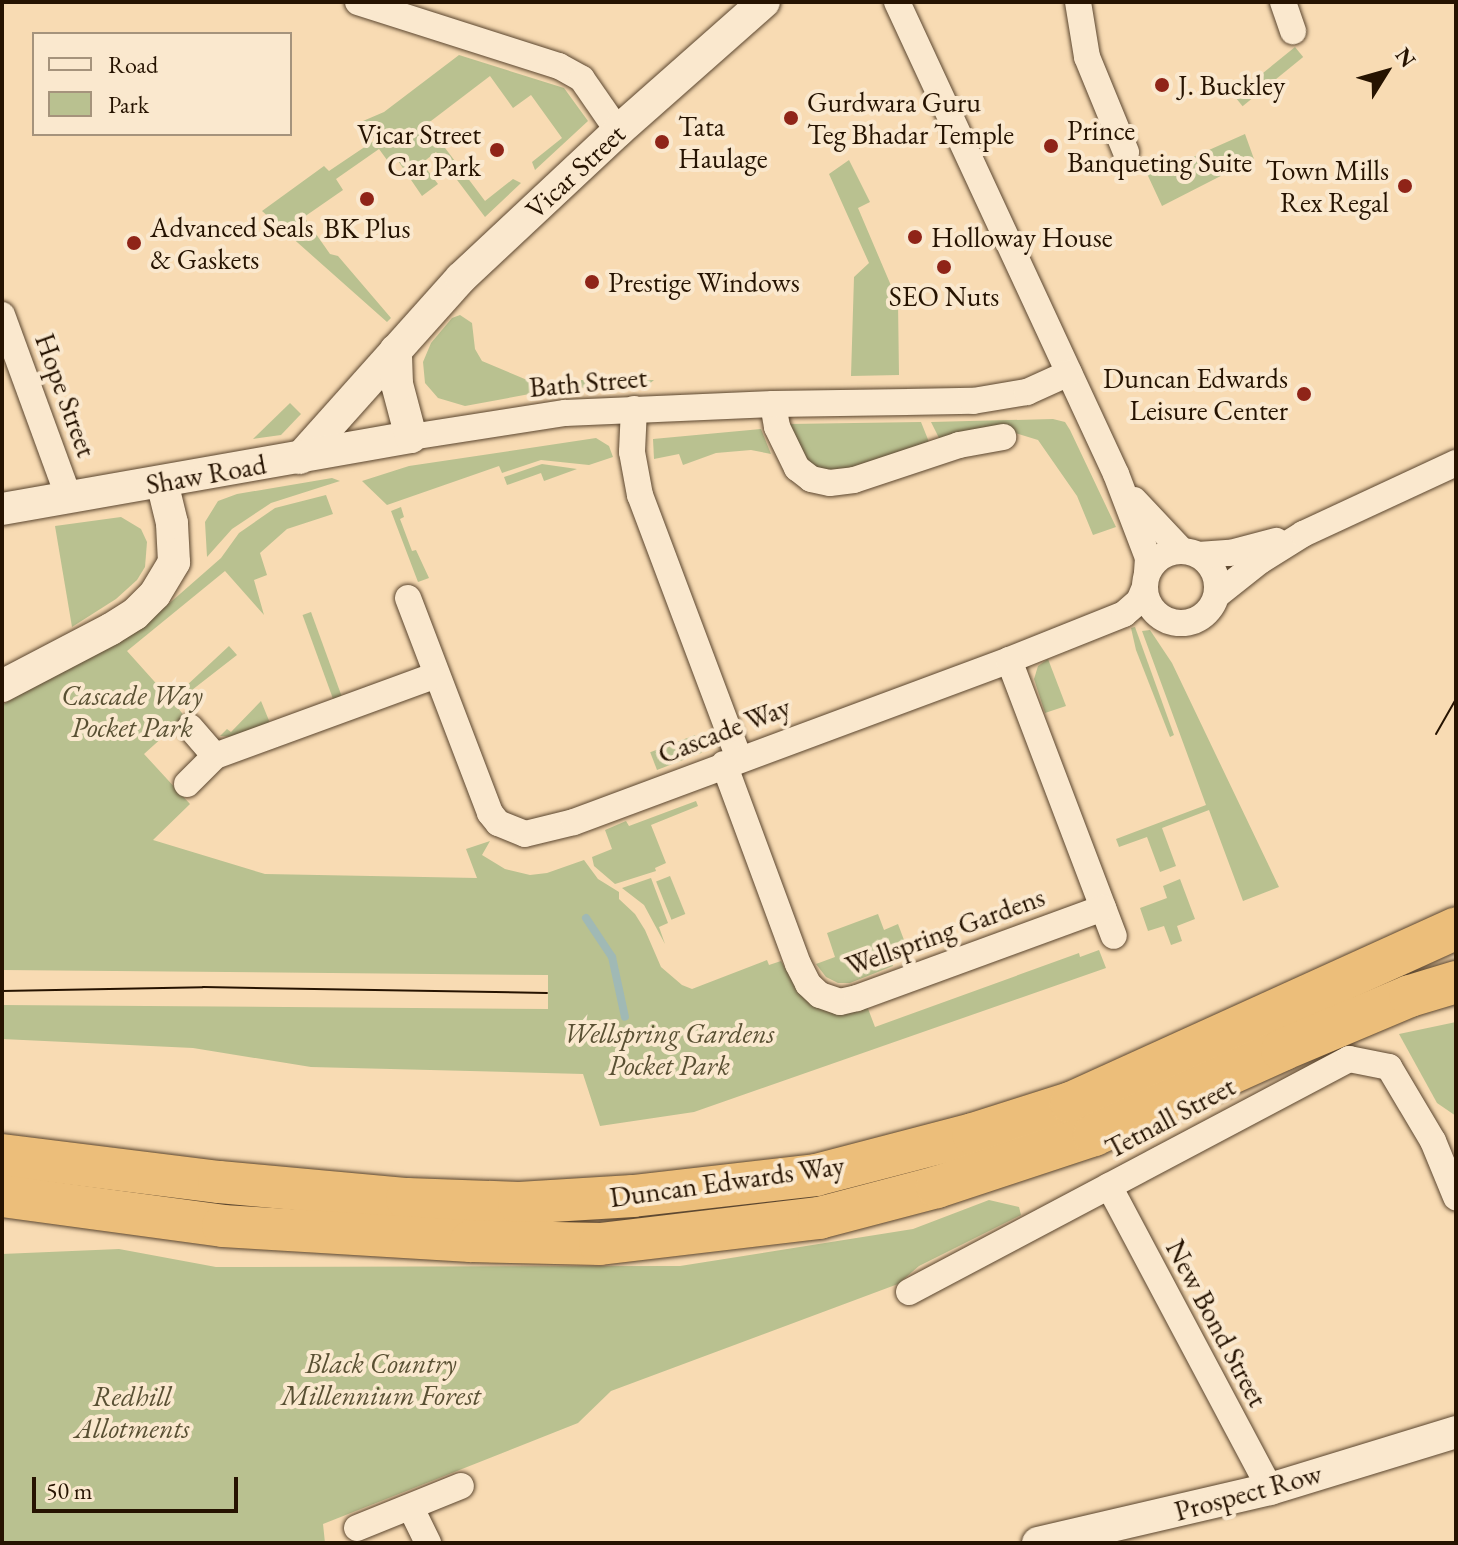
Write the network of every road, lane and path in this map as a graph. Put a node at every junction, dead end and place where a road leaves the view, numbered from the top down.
1 (358, 2) edge
2 (764, 2) edge
3 (897, 2) edge
4 (1078, 2) edge
5 (1283, 2) edge
6 (1293, 31) dead end
7 (618, 131) junction
8 (1126, 152) dead end
9 (2, 315) edge
10 (396, 350) junction
11 (1069, 373) junction
12 (773, 404) junction
13 (634, 409) junction
14 (411, 437) junction
15 (1003, 437) dead end
16 (300, 458) junction
17 (1456, 463) edge
18 (1116, 474) junction
19 (162, 482) junction
20 (69, 498) junction
21 (2, 509) edge
22 (1303, 534) junction
23 (1190, 553) junction
24 (1146, 581) junction
25 (1217, 595) junction
26 (408, 598) dead end
27 (1124, 614) junction
28 (1157, 615) junction
29 (1009, 660) junction
30 (436, 675) junction
31 (2, 686) edge
32 (190, 727) dead end
33 (215, 756) junction
34 (732, 761) junction
35 (187, 784) dead end
36 (1103, 908) junction
37 (1456, 928) edge
38 (1114, 936) dead end
39 (1456, 982) edge
40 (1445, 1143) edge
41 (2, 1155) edge
42 (1109, 1186) junction
43 (2, 1196) edge
44 (1456, 1197) edge
45 (909, 1292) dead end
46 (1456, 1432) edge
47 (461, 1486) dead end
48 (1270, 1489) junction
49 (411, 1508) junction
50 (357, 1528) dead end
51 (428, 1543) edge
52 (1038, 1543) edge

1 - 7 street
2 - 7 street, Vicar Street
3 - 11 street
4 - 8 street
5 - 6 street
7 - 10 street, Vicar Street
9 - 20 street, Hope Street
10 - 14 street
10 - 16 street, Vicar Street
11 - 12 street, Bath Street
11 - 18 street
12 - 13 street, Bath Street
12 - 15 street
13 - 14 street, Bath Street
13 - 34 street
14 - 16 street, Shaw Road
16 - 19 street, Shaw Road
17 - 22 street
18 - 23 street
18 - 24 street
19 - 20 street, Shaw Road
19 - 31 street
20 - 21 street, Shaw Road
22 - 23 street
22 - 25 street
23 - 24 street
23 - 25 street
24 - 27 street, Cascade Way
24 - 28 street
25 - 28 street
26 - 30 street, Cascade Way
27 - 28 street, Cascade Way
27 - 29 street, Cascade Way
29 - 34 street, Cascade Way
29 - 36 street
30 - 33 street
30 - 34 street, Cascade Way
32 - 33 street
33 - 35 street
34 - 36 street, Wellspring Gardens
36 - 38 street
37 - 41 highway, Duncan Edwards Way
39 - 43 highway, Duncan Edwards Way
40 - 42 street, Tetnall Street
40 - 44 street, Tetnall Street
42 - 45 street, Tetnall Street
42 - 48 street, New Bond Street
46 - 48 street, Prospect Row
47 - 49 street
48 - 52 street, Prospect Row
49 - 50 street
49 - 51 street

